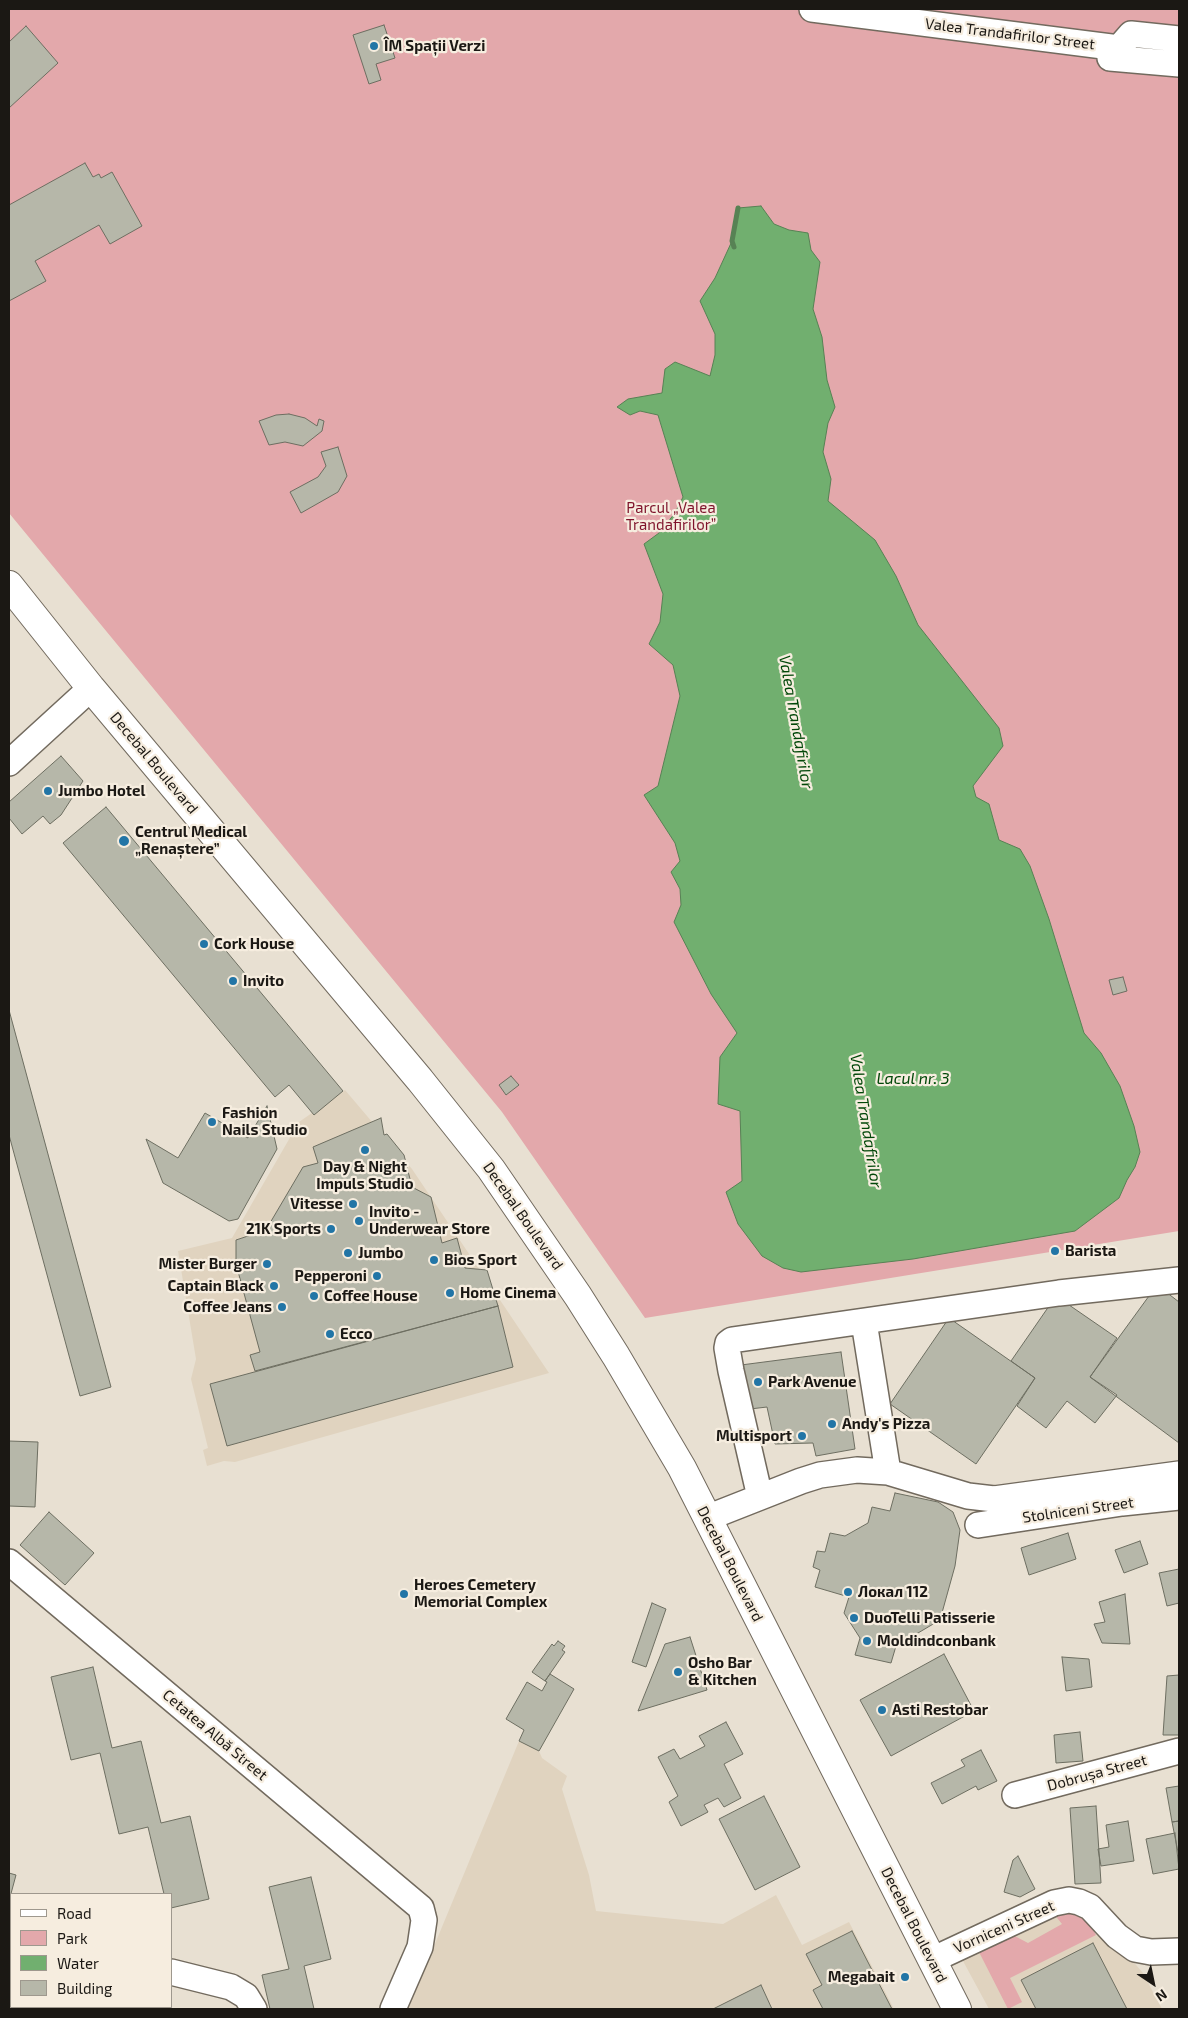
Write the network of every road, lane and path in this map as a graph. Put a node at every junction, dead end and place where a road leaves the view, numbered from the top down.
1 (812, 9) edge
2 (1179, 39) edge
3 (1119, 48) junction
4 (1179, 64) edge
5 (9, 585) edge
6 (91, 688) junction
7 (9, 763) edge
8 (1179, 1280) edge
9 (864, 1322) junction
10 (888, 1472) junction
11 (1179, 1474) edge
12 (760, 1497) junction
13 (1179, 1497) edge
14 (707, 1518) junction
15 (978, 1525) dead end
16 (9, 1562) edge
17 (1179, 1751) edge
18 (1015, 1795) dead end
19 (1179, 1951) edge
20 (932, 1960) junction
21 (172, 1972) edge
22 (254, 2009) edge
23 (392, 2009) edge
24 (957, 2009) edge

1 - 3 street, Valea Trandafirilor Street
2 - 3 street
3 - 4 street, Valea Trandafirilor Street
5 - 6 main road, Decebal Boulevard
6 - 7 street
6 - 14 main road, Decebal Boulevard
8 - 9 street
9 - 10 street
9 - 12 street
10 - 11 street
10 - 12 street
12 - 14 street
13 - 15 street, Stolniceni Street
14 - 20 main road, Decebal Boulevard
16 - 23 street, Cetatea Albă Street
17 - 18 street, Dobrușa Street
19 - 20 street, Vorniceni Street
20 - 24 main road, Decebal Boulevard
21 - 22 street

